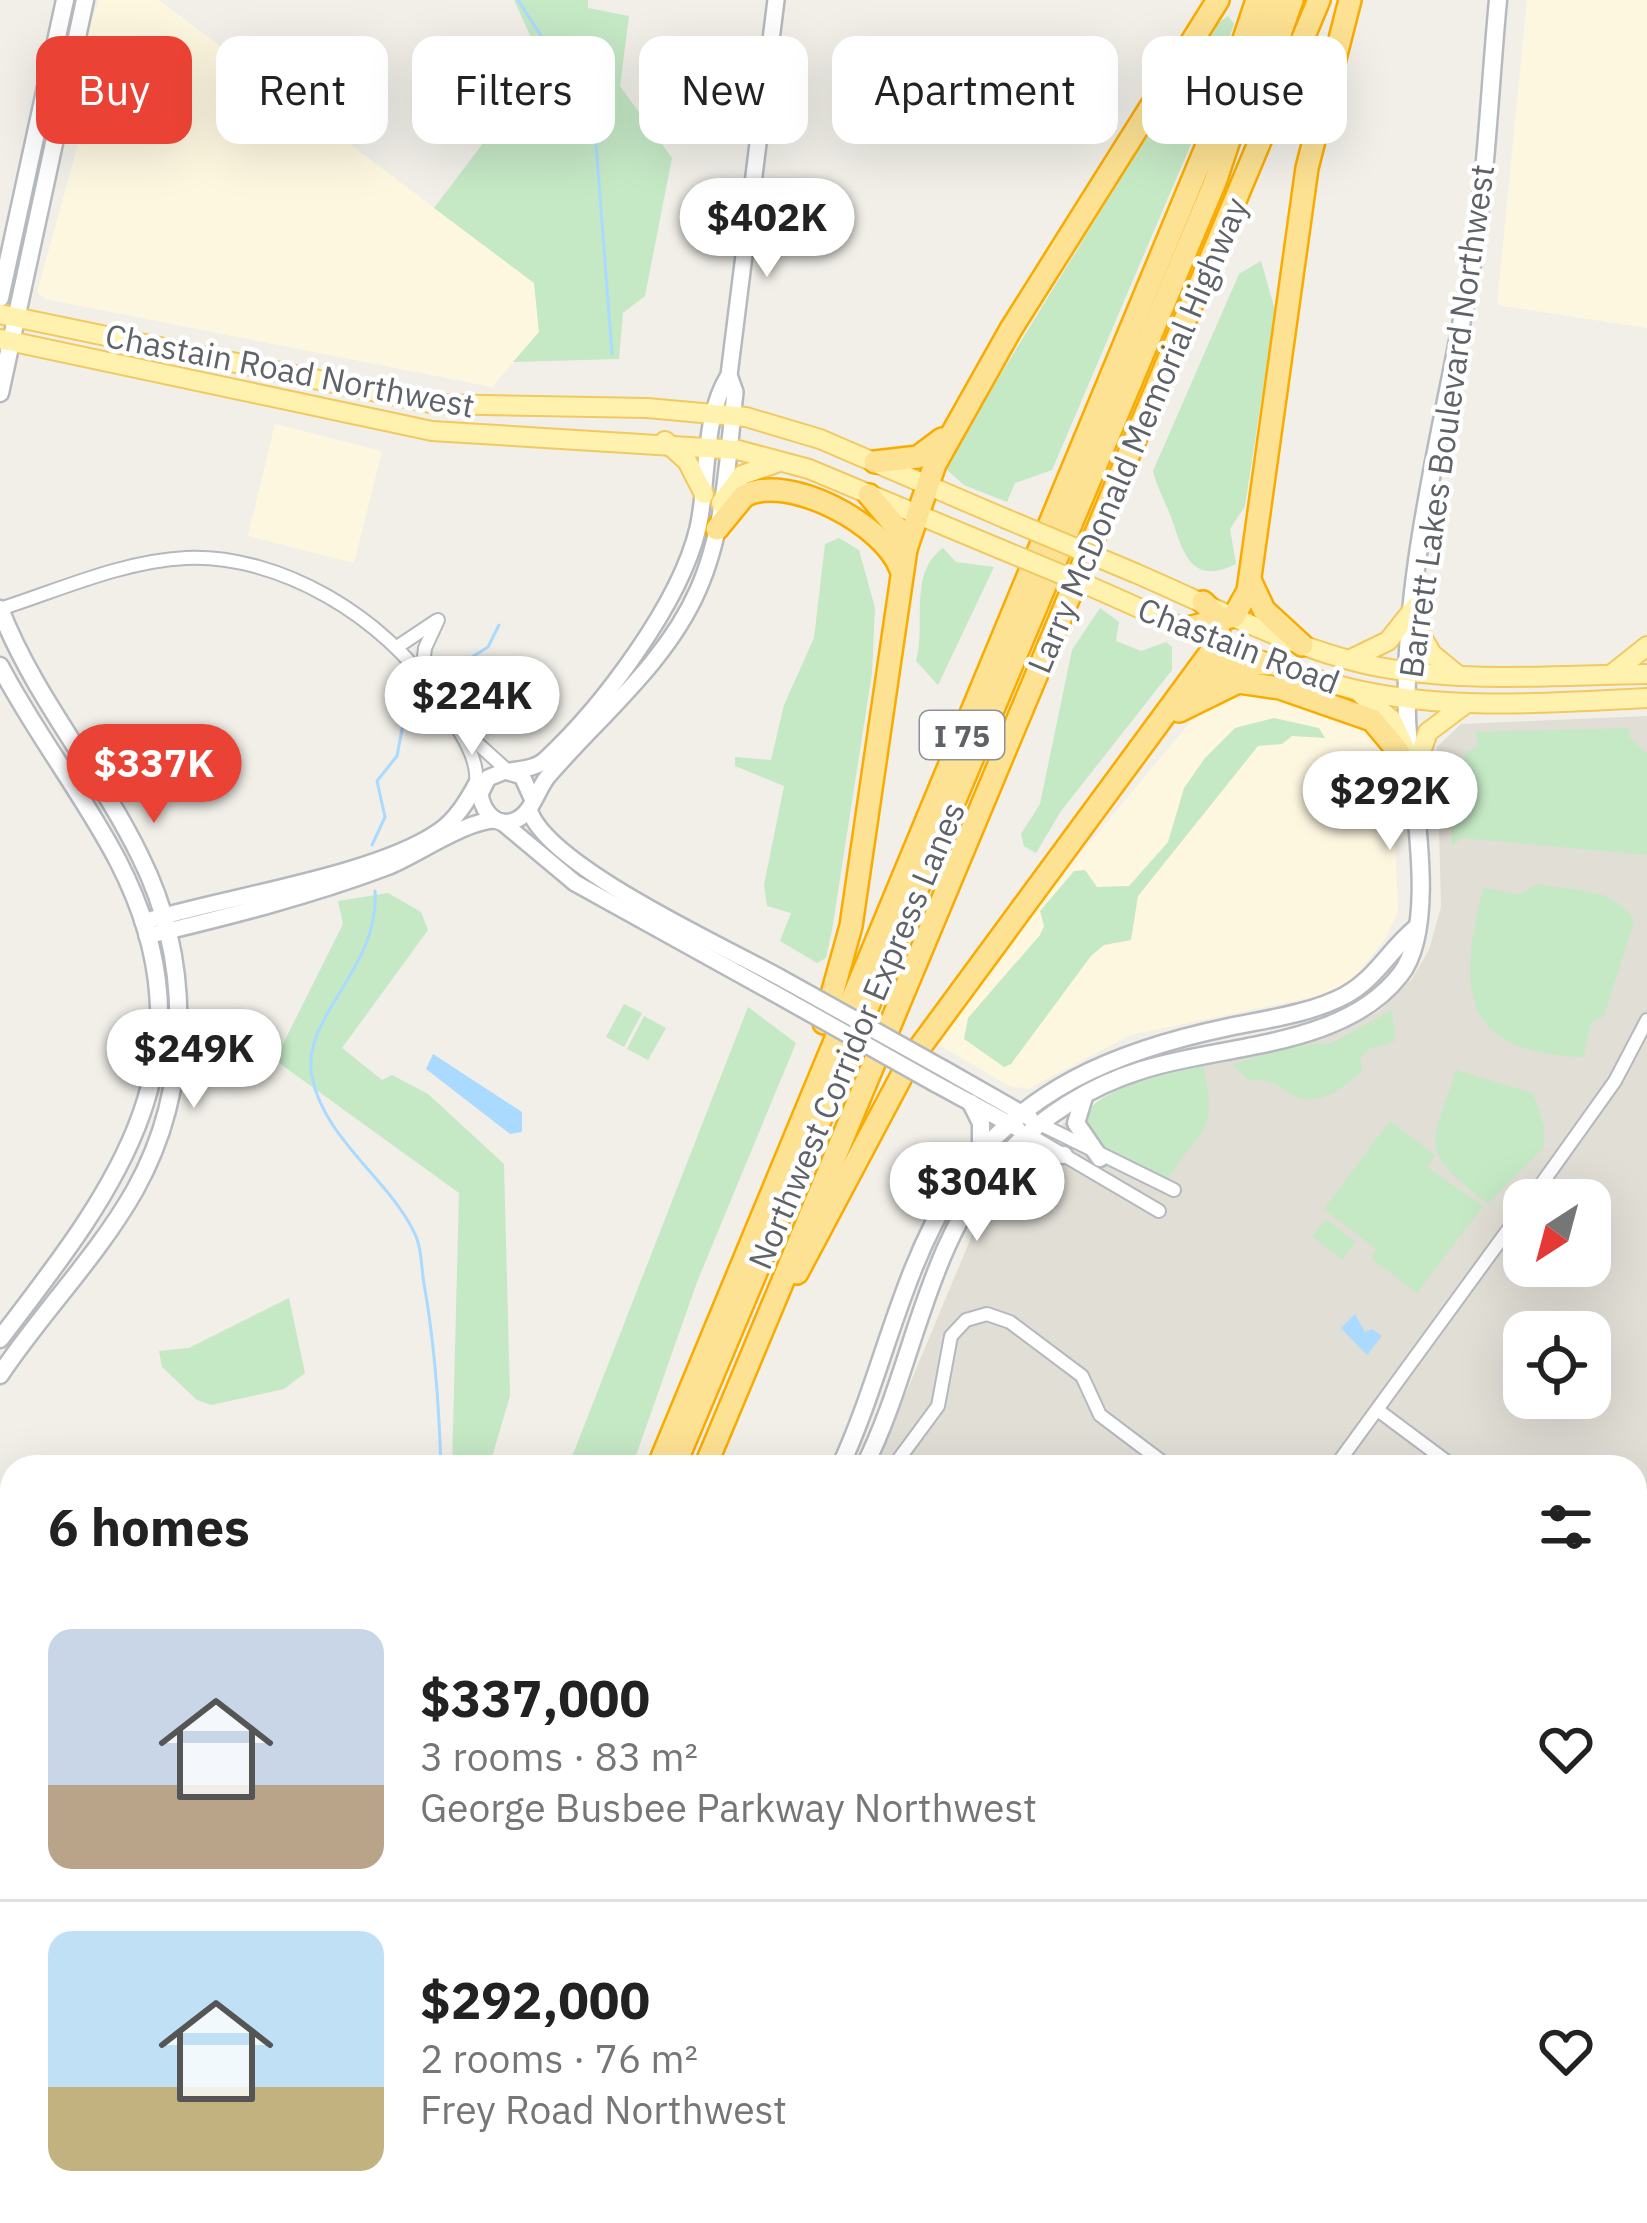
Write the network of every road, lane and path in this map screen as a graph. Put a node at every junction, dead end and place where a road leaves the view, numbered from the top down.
1 (64, 0) edge
2 (85, 0) edge
3 (776, 0) edge
4 (1218, 0) edge
5 (1257, 0) edge
6 (1276, 0) edge
7 (1292, 0) edge
8 (1318, 0) edge
9 (1350, 0) edge
10 (1498, 0) edge
11 (1216, 182) junction
12 (0, 298) edge
13 (8, 315) edge
14 (6, 340) edge
15 (0, 393) edge
16 (723, 414) junction
17 (951, 430) junction
18 (665, 441) junction
19 (719, 447) junction
20 (784, 462) junction
21 (875, 462) junction
22 (928, 485) junction
23 (869, 495) junction
24 (712, 499) junction
25 (919, 515) junction
26 (717, 530) junction
27 (904, 561) junction
28 (1250, 580) junction
29 (1203, 602) joint
30 (0, 609) edge
31 (1414, 615) junction
32 (1225, 626) junction
33 (1189, 628) joint
34 (1302, 645) junction
35 (397, 646) junction
36 (1647, 646) edge
37 (1349, 660) junction
38 (1274, 664) junction
39 (0, 666) edge
40 (1409, 672) junction
41 (1610, 674) junction
42 (1647, 674) edge
43 (422, 675) junction
44 (1459, 676) junction
45 (1191, 685) junction
46 (1352, 688) junction
47 (1407, 698) junction
48 (1647, 698) edge
49 (1470, 702) junction
50 (443, 707) junction
51 (1165, 722) junction
52 (1409, 757) junction
53 (507, 769) junction
54 (1411, 780) junction
55 (476, 784) junction
56 (534, 797) junction
57 (503, 823) junction
58 (547, 839) junction
59 (586, 880) junction
60 (166, 923) junction
61 (1416, 928) junction
62 (145, 929) junction
63 (1647, 1020) edge
64 (1087, 1093) junction
65 (967, 1094) junction
66 (1015, 1118) junction
67 (796, 1126) junction
68 (1034, 1129) junction
69 (981, 1153) junction
70 (1064, 1155) junction
71 (1100, 1158) junction
72 (991, 1173) junction
73 (1545, 1179) edge
74 (1174, 1190) dead end
75 (101, 1202) junction
76 (1159, 1210) dead end
77 (119, 1215) junction
78 (1503, 1237) edge
79 (0, 1340) edge
80 (751, 1352) junction
81 (0, 1376) edge
82 (1379, 1411) junction
83 (663, 1455) edge
84 (679, 1455) edge
85 (710, 1455) edge
86 (845, 1455) edge
87 (874, 1455) edge
88 (901, 1455) edge
89 (1153, 1455) edge
90 (1344, 1455) edge
91 (1438, 1455) edge

1 - 12 main road
2 - 13 main road
3 - 16 street
4 - 17 highway
5 - 67 highway, Larry McDonald Memorial Highway / I 75
6 - 11 highway, Northwest Corridor Express Lanes
7 - 11 highway
8 - 80 highway, Larry McDonald Memorial Highway / I 75
9 - 28 highway
10 - 31 main road, Barrett Lakes Boulevard Northwest
11 - 84 highway, Northwest Corridor Express Lanes
13 - 14 main road
13 - 16 main road, Chastain Road Northwest
14 - 15 main road
14 - 18 main road, Chastain Road Northwest
16 - 19 street
16 - 21 main road, Chastain Road Northwest
17 - 21 highway
17 - 22 highway
18 - 19 main road, Chastain Road Northwest
18 - 24 main road
19 - 20 main road, Chastain Road Northwest
19 - 24 street
20 - 23 main road, Chastain Road Northwest
20 - 24 main road
21 - 22 main road, Chastain Road Northwest
22 - 25 highway
22 - 29 main road, Chastain Road, bridge
23 - 25 main road, Chastain Road Northwest
23 - 27 highway
24 - 26 street
24 - 53 street
25 - 27 highway
25 - 33 main road, Chastain Road, bridge
26 - 27 highway
26 - 56 street
27 - 67 highway
28 - 32 highway
28 - 34 highway
29 - 32 highway
30 - 35 street
30 - 60 main road
31 - 37 main road
31 - 40 main road, Barrett Lakes Boulevard Northwest
31 - 44 main road
32 - 33 highway
32 - 34 main road, Chastain Road
32 - 38 main road, Chastain Road
32 - 45 highway
34 - 37 main road, Chastain Road
35 - 43 street
35 - 43 street
36 - 41 main road
37 - 40 main road, Chastain Road
38 - 45 highway
38 - 46 main road, Chastain Road
39 - 62 main road
40 - 44 main road, Chastain Road
40 - 47 main road, Barrett Lakes Boulevard Northwest
41 - 42 main road, Chastain Road
41 - 44 main road, Chastain Road
43 - 50 street
45 - 51 highway
46 - 47 main road, Chastain Road
46 - 52 main road
47 - 49 main road, Chastain Road
47 - 52 main road, Barrett Lakes Boulevard Northwest
48 - 49 main road, Chastain Road
49 - 54 main road
50 - 53 street
50 - 55 street
51 - 54 highway
51 - 80 highway
52 - 54 main road, Barrett Lakes Boulevard Northwest
53 - 55 street
53 - 56 street
53 - 57 street
54 - 61 main road, Barrett Lakes Boulevard Northwest
55 - 60 street
56 - 57 street
56 - 58 street
56 - 58 street
57 - 59 street
57 - 60 street
58 - 59 street
59 - 65 street, bridge
60 - 62 street
60 - 77 main road
61 - 64 main road
61 - 66 main road
62 - 75 main road
63 - 73 street
64 - 68 main road
64 - 71 main road
65 - 66 street
65 - 69 main road
66 - 68 street
66 - 69 main road
67 - 83 highway, Larry McDonald Memorial Highway / I 75
68 - 70 street
68 - 71 street
68 - 72 main road
69 - 86 main road
70 - 72 main road
70 - 76 street
71 - 74 street
72 - 87 main road
75 - 77 main road
75 - 79 main road
77 - 81 main road
78 - 82 street
80 - 85 highway, Larry McDonald Memorial Highway / I 75
82 - 90 street
82 - 91 street
88 - 89 street

